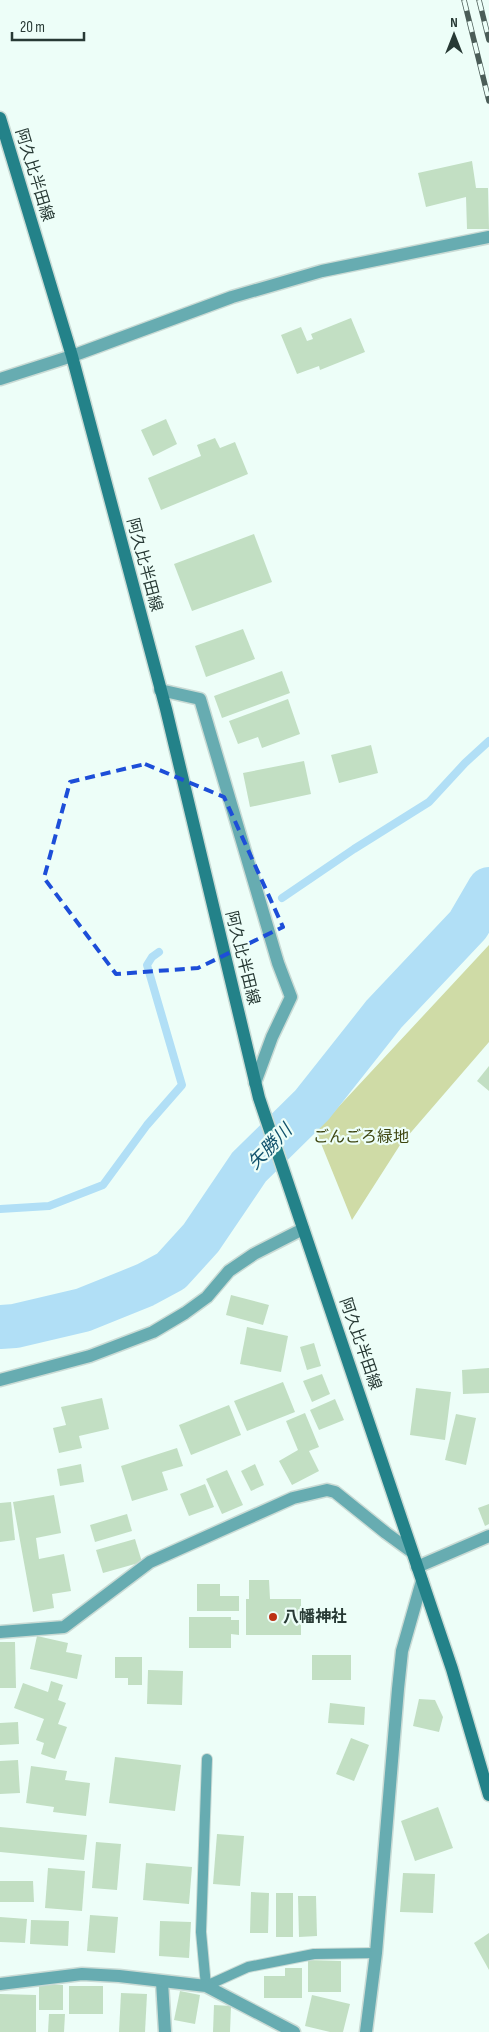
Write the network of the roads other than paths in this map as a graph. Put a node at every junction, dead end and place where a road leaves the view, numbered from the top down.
1 (0, 118) edge
2 (489, 237) edge
3 (72, 356) junction
4 (0, 379) edge
5 (160, 690) junction
6 (255, 1083) junction
7 (303, 1229) junction
8 (0, 1380) edge
9 (489, 1536) edge
10 (412, 1552) junction
11 (417, 1567) junction
12 (422, 1581) junction
13 (0, 1632) edge
14 (207, 1759) dead end
15 (489, 1795) edge
16 (376, 1953) junction
17 (162, 1982) junction
18 (0, 1984) edge
19 (206, 1986) junction
20 (165, 2032) edge
21 (294, 2032) edge
22 (366, 2032) edge

1 - 3 main road, 阿久比半田線
2 - 3 street
3 - 4 street
3 - 5 main road, 阿久比半田線
5 - 6 main road, 阿久比半田線
5 - 6 street
6 - 7 main road, 阿久比半田線
7 - 8 street
7 - 10 main road, 阿久比半田線
9 - 11 street
10 - 11 main road, 阿久比半田線
10 - 13 street
11 - 12 main road, 阿久比半田線
12 - 15 main road, 阿久比半田線
12 - 16 street
14 - 19 lane
16 - 19 lane
16 - 22 street
17 - 18 street
17 - 19 street
17 - 20 street
19 - 21 street

